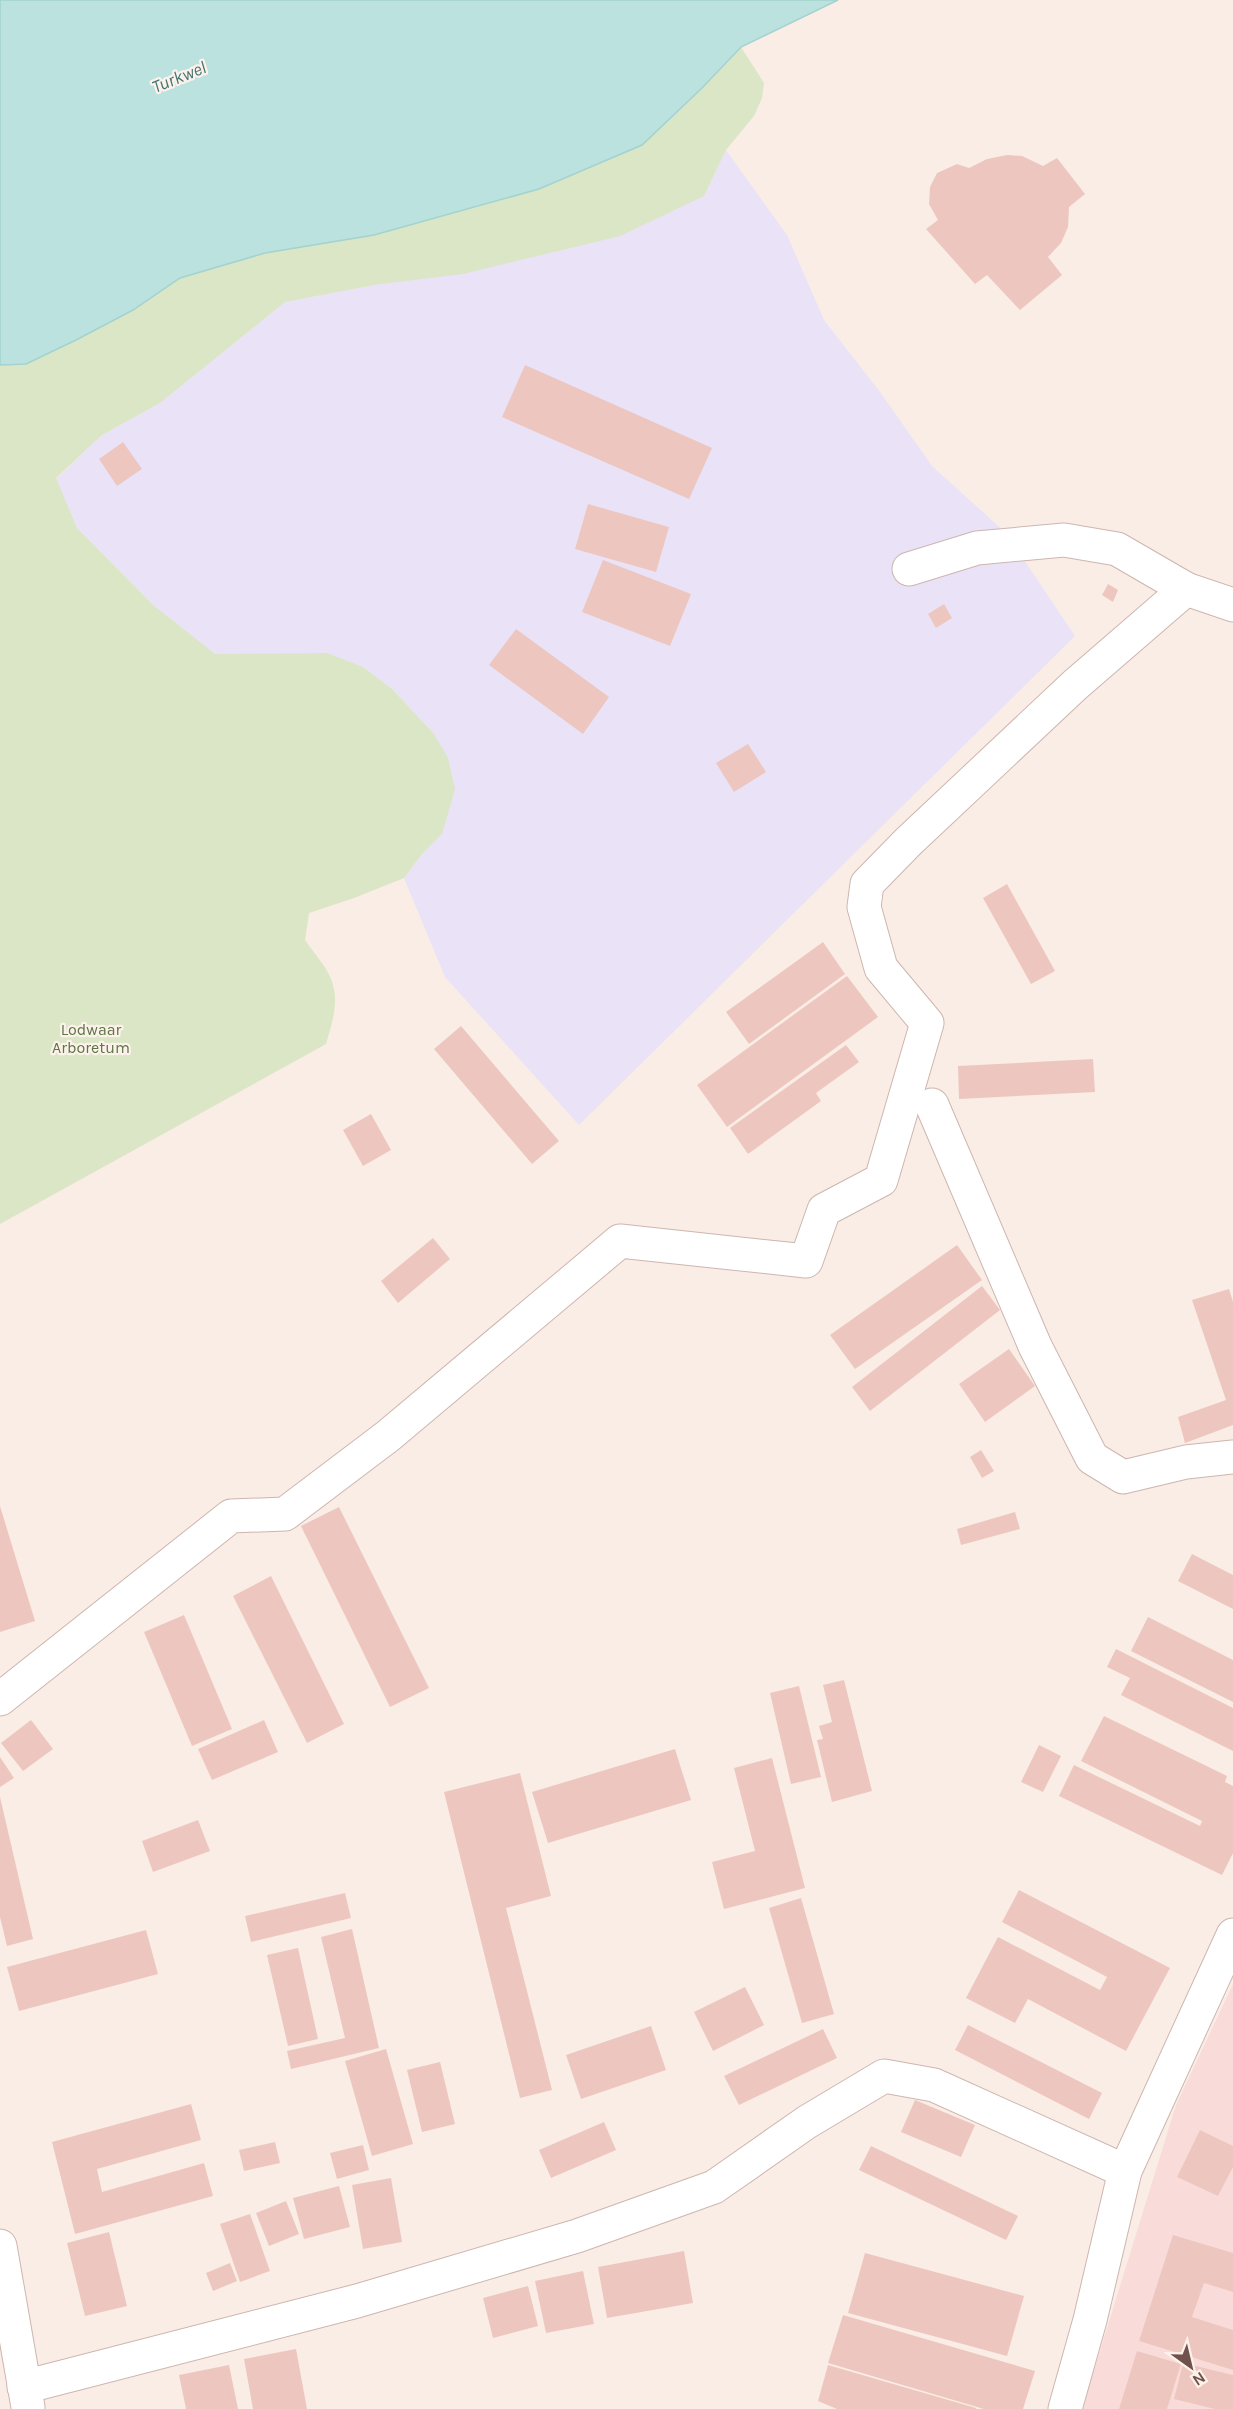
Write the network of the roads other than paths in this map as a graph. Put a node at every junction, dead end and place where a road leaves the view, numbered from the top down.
1 (909, 569) dead end
2 (1186, 589) junction
3 (1233, 605) edge
4 (932, 1105) dead end
5 (1233, 1457) edge
6 (0, 1699) edge
7 (1233, 1935) edge
8 (1125, 2170) junction
9 (0, 2246) edge
10 (26, 2398) edge
11 (1065, 2409) edge

1 - 2 street
2 - 3 street
2 - 6 street
4 - 5 street
7 - 8 street
8 - 10 street
8 - 11 street
9 - 10 street

